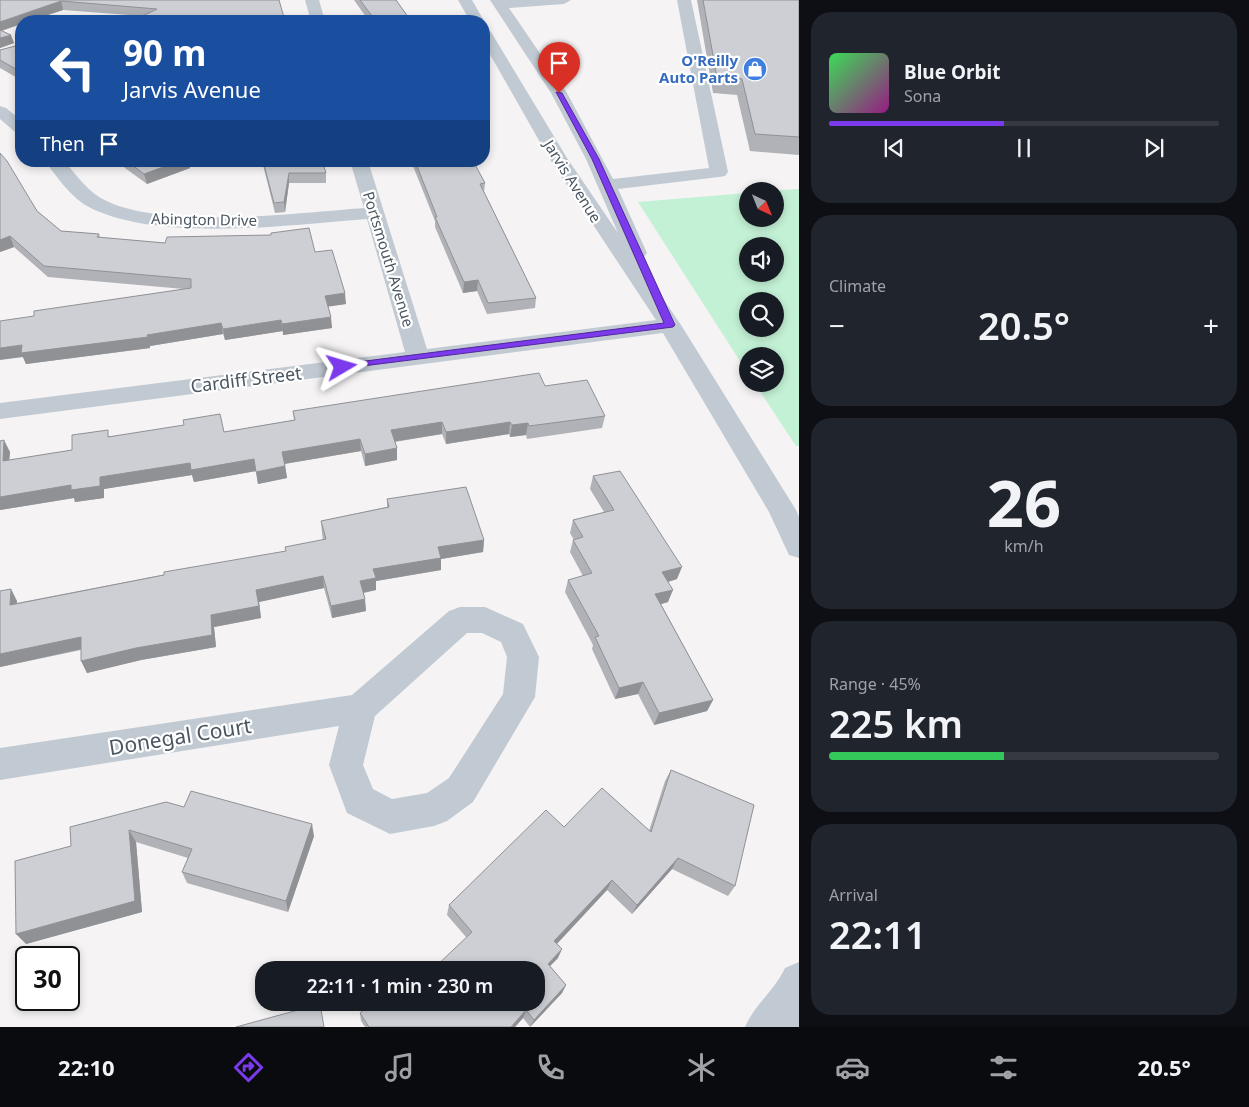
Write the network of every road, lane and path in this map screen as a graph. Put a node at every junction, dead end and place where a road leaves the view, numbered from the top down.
1 (312, 0) edge
2 (464, 0) edge
3 (564, 0) edge
4 (684, 0) edge
5 (498, 2) edge
6 (316, 15) edge
7 (473, 15) edge
8 (490, 42) edge
9 (0, 111) edge
10 (15, 123) edge
11 (60, 167) edge
12 (361, 167) edge
13 (606, 185) junction
14 (375, 213) junction
15 (670, 325) junction
16 (418, 357) junction
17 (0, 410) edge
18 (799, 547) edge
19 (360, 708) junction
20 (0, 764) edge
21 (797, 1000) edge
22 (766, 1027) edge

1 - 6 street
2 - 7 street
3 - 5 street
4 - 13 street
5 - 13 street, Jarvis Avenue
8 - 15 street, Jarvis Avenue
9 - 10 street
11 - 14 street, Abington Drive
12 - 14 street, Portsmouth Avenue
13 - 15 street, Jarvis Avenue
14 - 16 street, Portsmouth Avenue
15 - 16 street, Cardiff Street
15 - 18 street, Jarvis Avenue
16 - 17 street, Cardiff Street
19 - 19 street
19 - 20 street, Donegal Court
21 - 22 street

